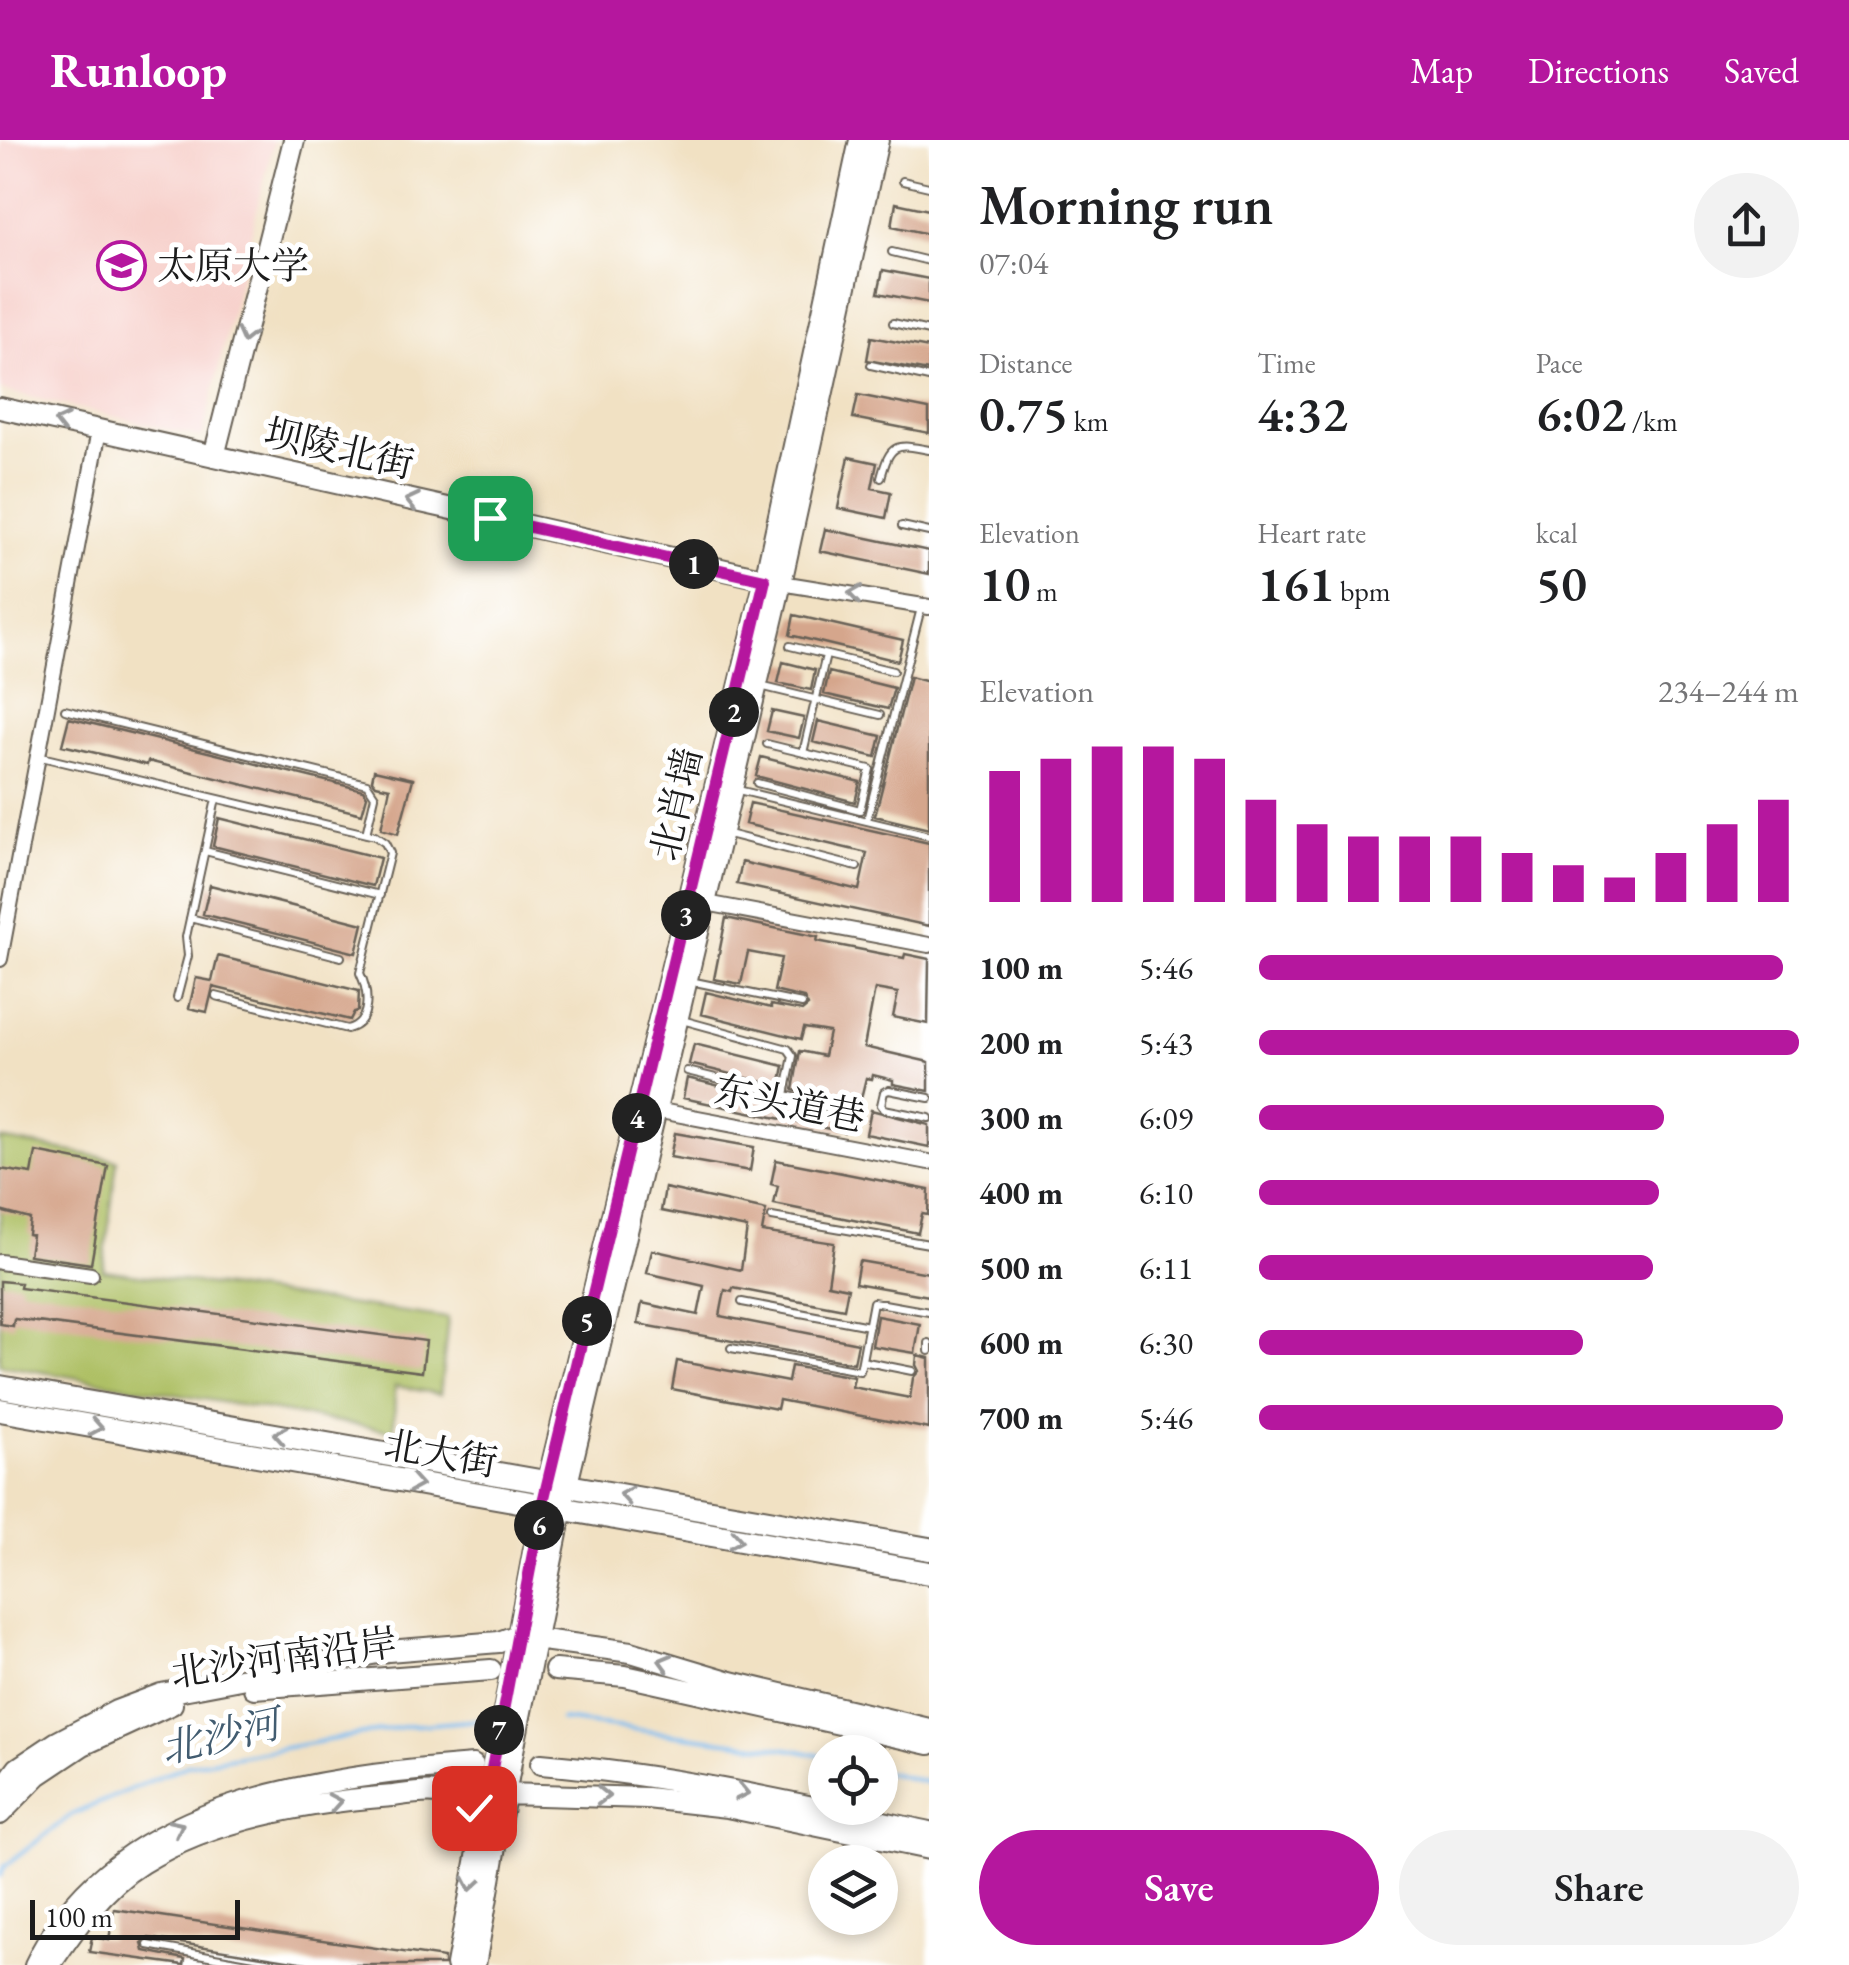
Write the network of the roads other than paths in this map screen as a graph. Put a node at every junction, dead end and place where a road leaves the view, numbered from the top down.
1 (294, 140) edge
2 (860, 140) edge
3 (878, 140) edge
4 (904, 181) dead end
5 (929, 187) edge
6 (892, 252) dead end
7 (929, 261) edge
8 (893, 323) dead end
9 (929, 331) edge
10 (871, 365) dead end
11 (929, 378) edge
12 (0, 408) edge
13 (99, 430) junction
14 (929, 450) edge
15 (214, 456) junction
16 (881, 478) dead end
17 (902, 526) dead end
18 (929, 532) edge
19 (773, 581) junction
20 (925, 606) edge
21 (790, 646) dead end
22 (826, 655) junction
23 (893, 671) dead end
24 (757, 686) junction
25 (816, 700) junction
26 (65, 710) dead end
27 (880, 715) dead end
28 (766, 744) dead end
29 (803, 753) junction
30 (36, 756) junction
31 (757, 783) dead end
32 (733, 789) junction
33 (216, 798) junction
34 (866, 820) junction
35 (722, 832) junction
36 (366, 834) junction
37 (929, 836) edge
38 (205, 850) junction
39 (857, 867) dead end
40 (380, 895) junction
41 (707, 899) junction
42 (190, 918) junction
43 (929, 937) edge
44 (929, 945) edge
45 (341, 957) dead end
46 (0, 959) edge
47 (686, 980) junction
48 (216, 996) dead end
49 (178, 998) dead end
50 (802, 1004) dead end
51 (677, 1018) junction
52 (687, 1071) dead end
53 (785, 1095) junction
54 (929, 1098) edge
55 (647, 1108) junction
56 (860, 1113) dead end
57 (929, 1118) edge
58 (929, 1162) edge
59 (772, 1217) dead end
60 (929, 1244) edge
61 (0, 1262) edge
62 (91, 1275) dead end
63 (742, 1302) dead end
64 (929, 1312) edge
65 (869, 1326) junction
66 (929, 1343) edge
67 (731, 1348) dead end
68 (929, 1351) edge
69 (862, 1361) junction
70 (912, 1370) dead end
71 (0, 1388) edge
72 (0, 1410) edge
73 (558, 1482) junction
74 (552, 1508) junction
75 (929, 1549) edge
76 (929, 1573) edge
77 (526, 1637) junction
78 (555, 1670) dead end
79 (509, 1678) junction
80 (929, 1729) edge
81 (929, 1744) edge
82 (503, 1755) junction
83 (541, 1764) tunnel mouth
84 (474, 1765) tunnel mouth
85 (3, 1780) edge
86 (505, 1794) junction
87 (0, 1814) edge
88 (482, 1821) junction
89 (929, 1832) edge
90 (929, 1849) edge
91 (148, 1945) dead end
92 (35, 1965) edge
93 (50, 1965) edge
94 (259, 1965) edge
95 (457, 1965) edge
96 (475, 1965) edge

1 -> 15 street
2 - 19 street, 北肖墙
3 - 19 street
4 - 5 lane
6 - 7 lane
8 - 9 lane
10 - 11 lane
13 -> 12 street, 坝陵北街
13 - 15 street, 坝陵北街
13 - 30 street
14 - 16 lane
19 -> 15 street, 坝陵北街
17 - 18 lane
20 -> 19 street
19 - 24 street
19 - 55 street, 北肖墙
20 - 34 lane
21 - 22 lane
22 - 23 lane
22 - 25 lane
24 - 25 lane
24 - 32 street
25 - 27 lane
25 - 29 lane
26 - 36 lane
28 - 29 lane
29 - 31 lane
30 - 33 lane
30 - 46 street
32 - 34 lane
32 - 35 street
33 - 36 lane
33 - 38 lane
34 - 37 lane
35 - 39 lane
35 - 41 street
36 - 40 lane
38 - 40 lane
38 - 42 lane
40 - 48 lane
41 - 43 street
41 - 44 street
41 - 47 street
42 - 45 lane
42 - 49 lane
47 - 50 lane
47 - 51 street
51 - 53 lane
51 - 55 street
52 - 53 lane
53 - 56 lane
54 - 57 lane
55 - 58 street, 东头道巷
55 - 73 street, 北肖墙
59 - 60 lane
61 - 62 street
63 - 65 lane
64 - 65 lane
65 - 69 lane
66 - 68 lane
67 - 69 lane
69 - 70 lane
73 -> 71 main road
72 -> 74 main road, 北大街
73 - 74 street, 北肖墙
75 -> 73 main road
74 -> 76 main road, 北大街
74 - 77 street, 北肖墙
77 - 79 street, 北肖墙
80 -> 77 street
77 - 85 street
78 - 81 street
79 - 82 street, 北肖墙
79 - 87 street, 北沙河南沿岸
82 - 86 street
82 - 88 street
83 -> 89 street
92 -> 84 street
86 -> 90 street
86 - 96 street
93 -> 88 street
88 -> 95 street
91 - 94 lane

